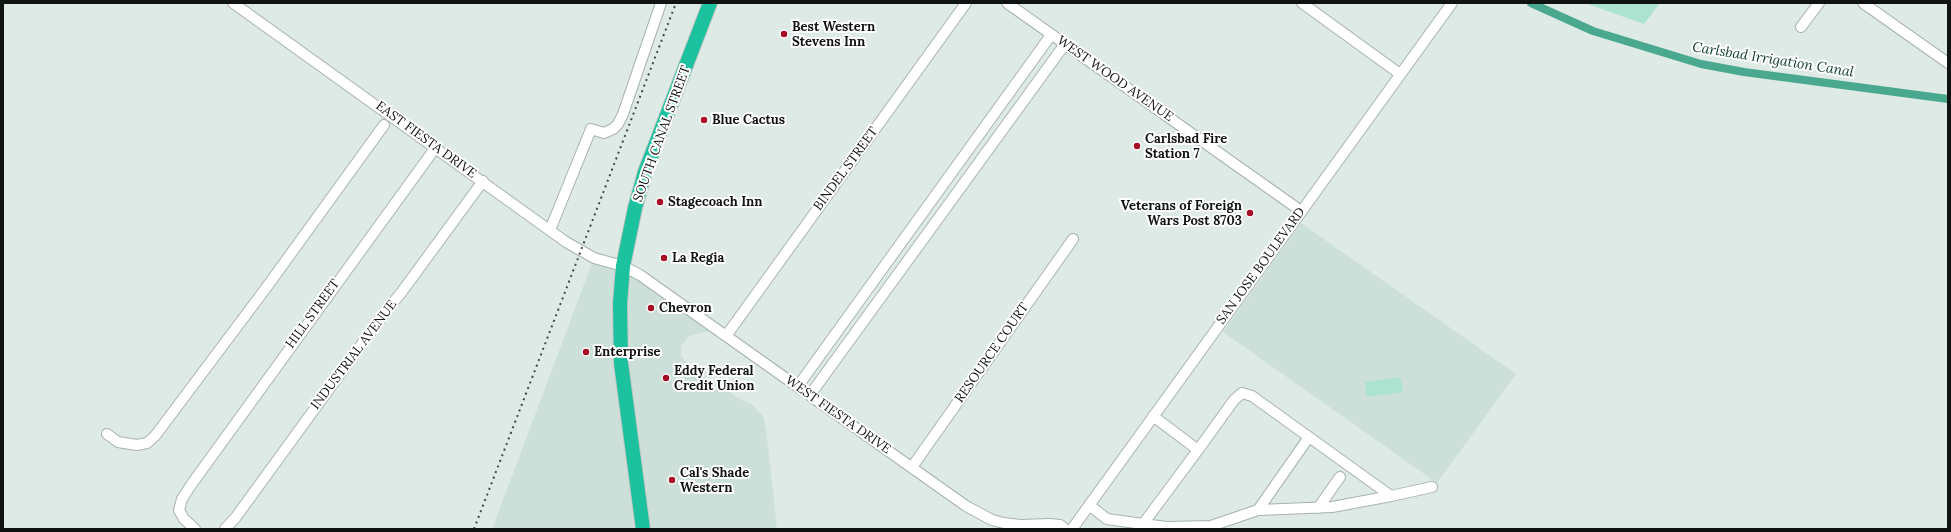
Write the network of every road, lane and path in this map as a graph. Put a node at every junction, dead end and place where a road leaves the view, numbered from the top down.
1 (661, 3) edge
2 (710, 3) edge
3 (966, 3) edge
4 (1007, 3) edge
5 (1302, 3) edge
6 (1452, 3) edge
7 (1819, 3) edge
8 (1863, 3) edge
9 (238, 4) edge
10 (1802, 27) dead end
11 (1051, 35) junction
12 (1065, 44) junction
13 (1948, 63) edge
14 (1400, 74) junction
15 (384, 125) dead end
16 (436, 147) junction
17 (483, 181) junction
18 (1301, 211) junction
19 (550, 230) junction
20 (1073, 239) dead end
21 (623, 266) junction
22 (726, 336) junction
23 (798, 386) junction
24 (810, 395) junction
25 (1153, 416) junction
26 (107, 434) dead end
27 (1309, 437) junction
28 (1198, 450) junction
29 (912, 467) junction
30 (1340, 477) dead end
31 (1432, 487) dead end
32 (1391, 496) junction
33 (1089, 505) junction
34 (1318, 508) junction
35 (1258, 510) junction
36 (1143, 524) junction
37 (195, 529) edge
38 (225, 529) edge
39 (643, 529) edge
40 (1065, 529) edge
41 (1072, 529) edge

1 - 19 street
2 - 21 highway, SOUTH CANAL STREET
3 - 22 street, BINDEL STREET
4 - 11 street, WEST WOOD AVENUE
5 - 14 street
6 - 14 street, SAN JOSE BOULEVARD
7 - 10 street
8 - 13 street
9 - 16 street, EAST FIESTA DRIVE
11 - 12 street, WEST WOOD AVENUE
11 - 23 street
12 - 18 street, WEST WOOD AVENUE
12 - 24 street
14 - 18 street, SAN JOSE BOULEVARD
15 - 26 street
16 - 17 street, EAST FIESTA DRIVE
16 - 37 street, HILL STREET
17 - 19 street, EAST FIESTA DRIVE
17 - 38 street, INDUSTRIAL AVENUE
18 - 25 street, SAN JOSE BOULEVARD
19 - 21 street, EAST FIESTA DRIVE
20 - 29 street, RESOURCE COURT
21 - 22 street, WEST FIESTA DRIVE
21 - 39 highway, SOUTH CANAL STREET
22 - 23 street, WEST FIESTA DRIVE
23 - 24 street, WEST FIESTA DRIVE
24 - 29 street, WEST FIESTA DRIVE
25 - 28 street
25 - 33 street, SAN JOSE BOULEVARD
27 - 28 street
27 - 32 street
27 - 35 street
28 - 36 street
29 - 40 street, WEST FIESTA DRIVE
30 - 34 street
31 - 32 street
32 - 34 street
33 - 36 street
33 - 41 street, SAN JOSE BOULEVARD
34 - 35 street
35 - 36 street

